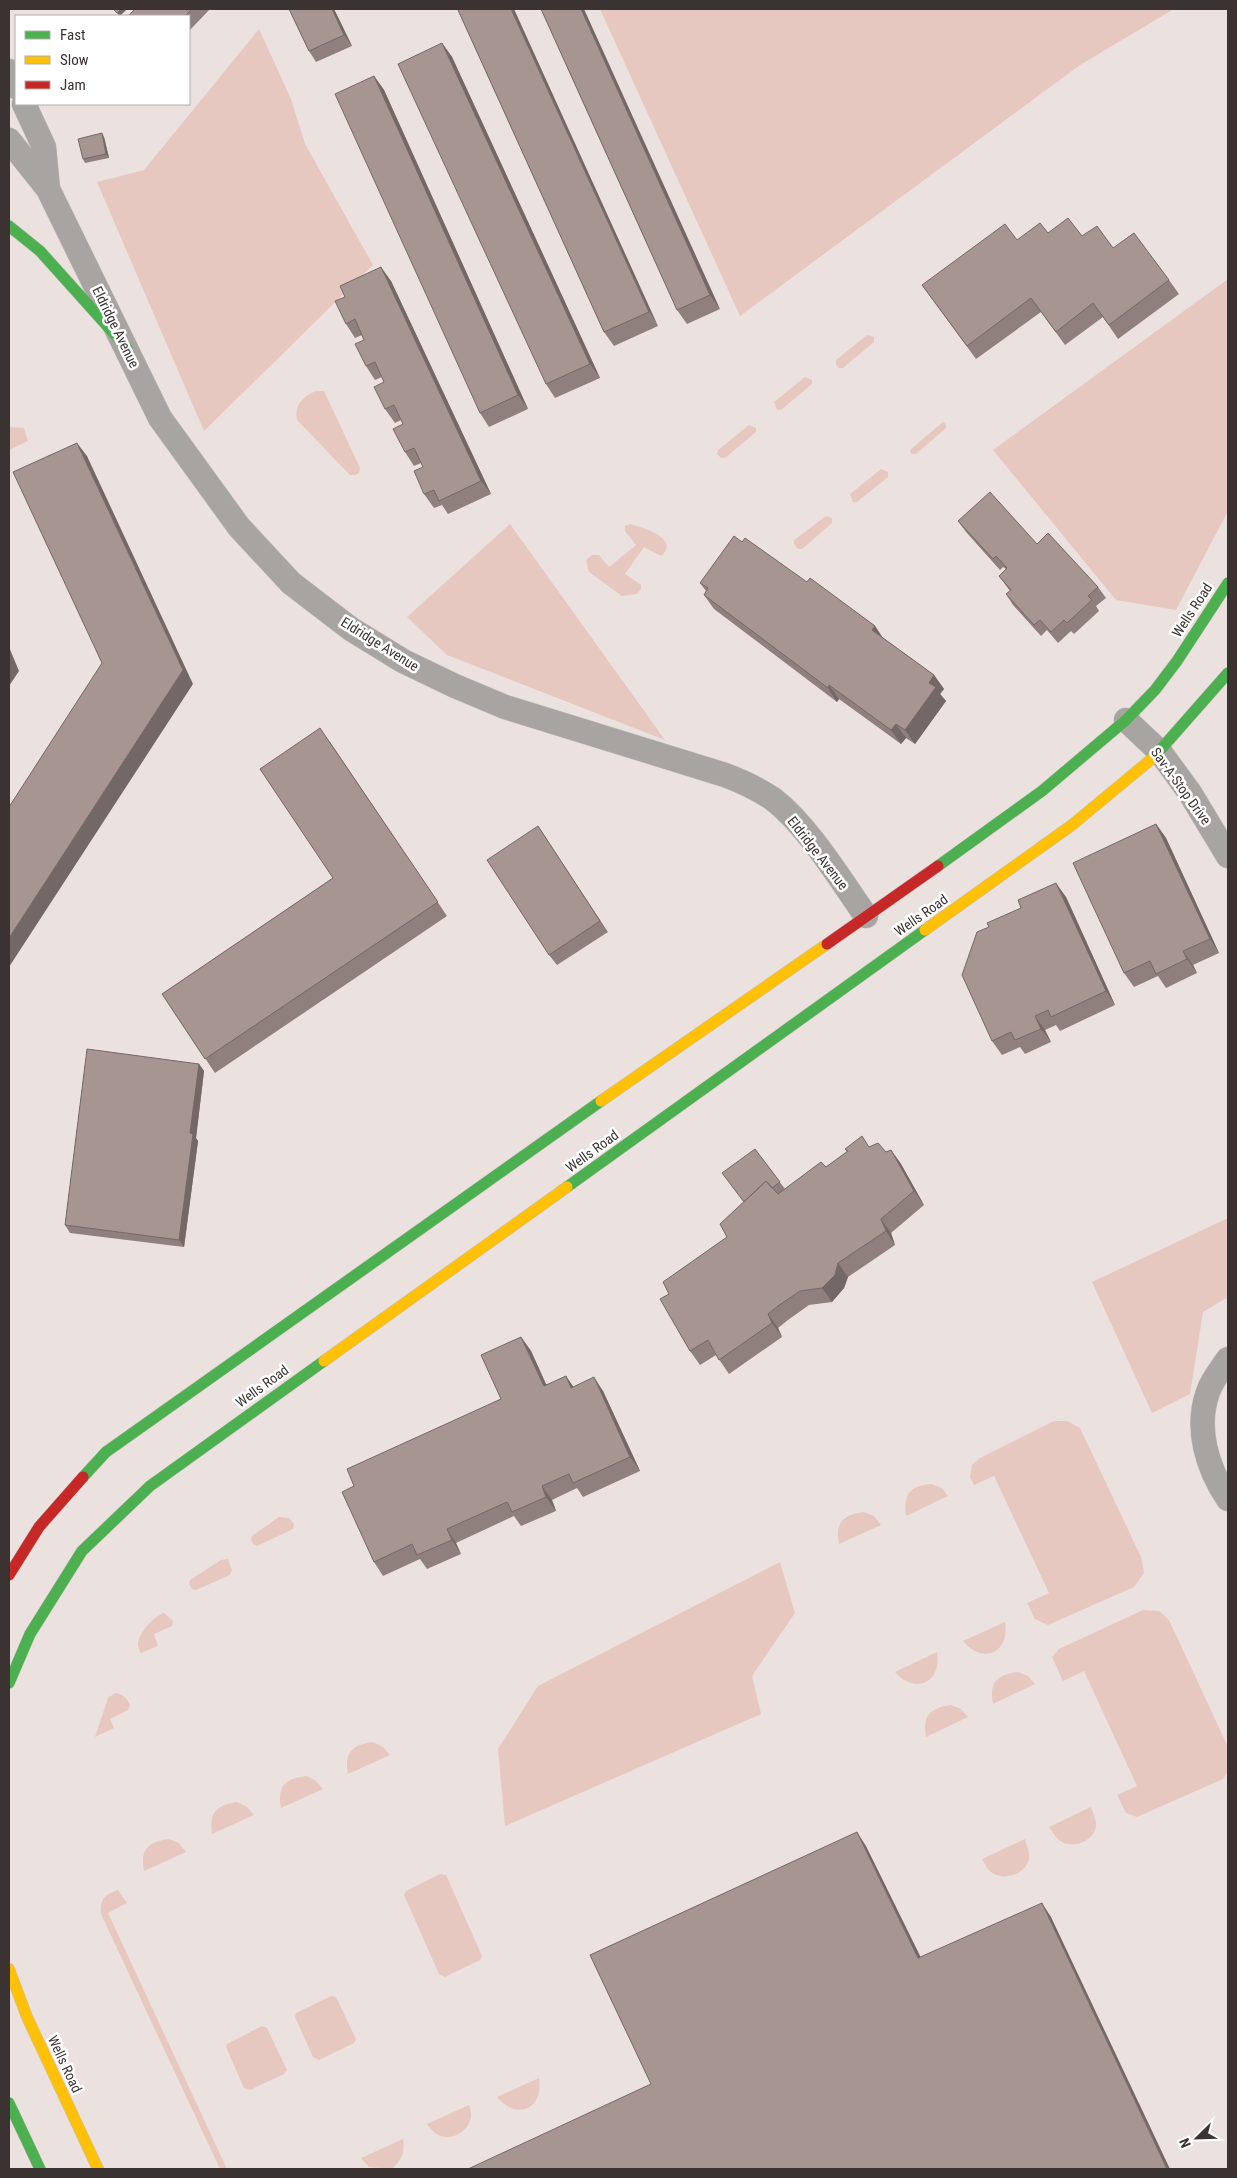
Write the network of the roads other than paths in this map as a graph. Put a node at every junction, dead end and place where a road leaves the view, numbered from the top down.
1 (9, 71) edge
2 (15, 85) edge
3 (24, 105) edge
4 (9, 140) edge
5 (48, 188) junction
6 (9, 226) edge
7 (127, 348) junction
8 (1228, 583) edge
9 (1228, 673) edge
10 (1126, 720) junction
11 (1160, 752) junction
12 (1228, 856) edge
13 (866, 916) junction
14 (1228, 1359) edge
15 (1228, 1499) edge
16 (9, 1575) edge
17 (9, 1683) edge
18 (9, 1969) edge
19 (9, 2103) edge
20 (40, 2169) edge
21 (98, 2169) edge

1 - 2 street
3 - 5 street, Eldridge Avenue
4 - 5 street, Eldridge Avenue
5 - 7 street, Eldridge Avenue
6 - 7 main road
7 - 13 street, Eldridge Avenue
8 - 10 main road, Wells Road
9 - 11 main road, Wells Road
10 - 11 street, Sav-A-Stop Drive
10 - 13 main road, Wells Road
11 - 12 street, Sav-A-Stop Drive
11 - 17 main road, Wells Road
13 - 16 main road, Wells Road
14 - 15 street
18 - 21 main road, Wells Road
19 - 20 main road

